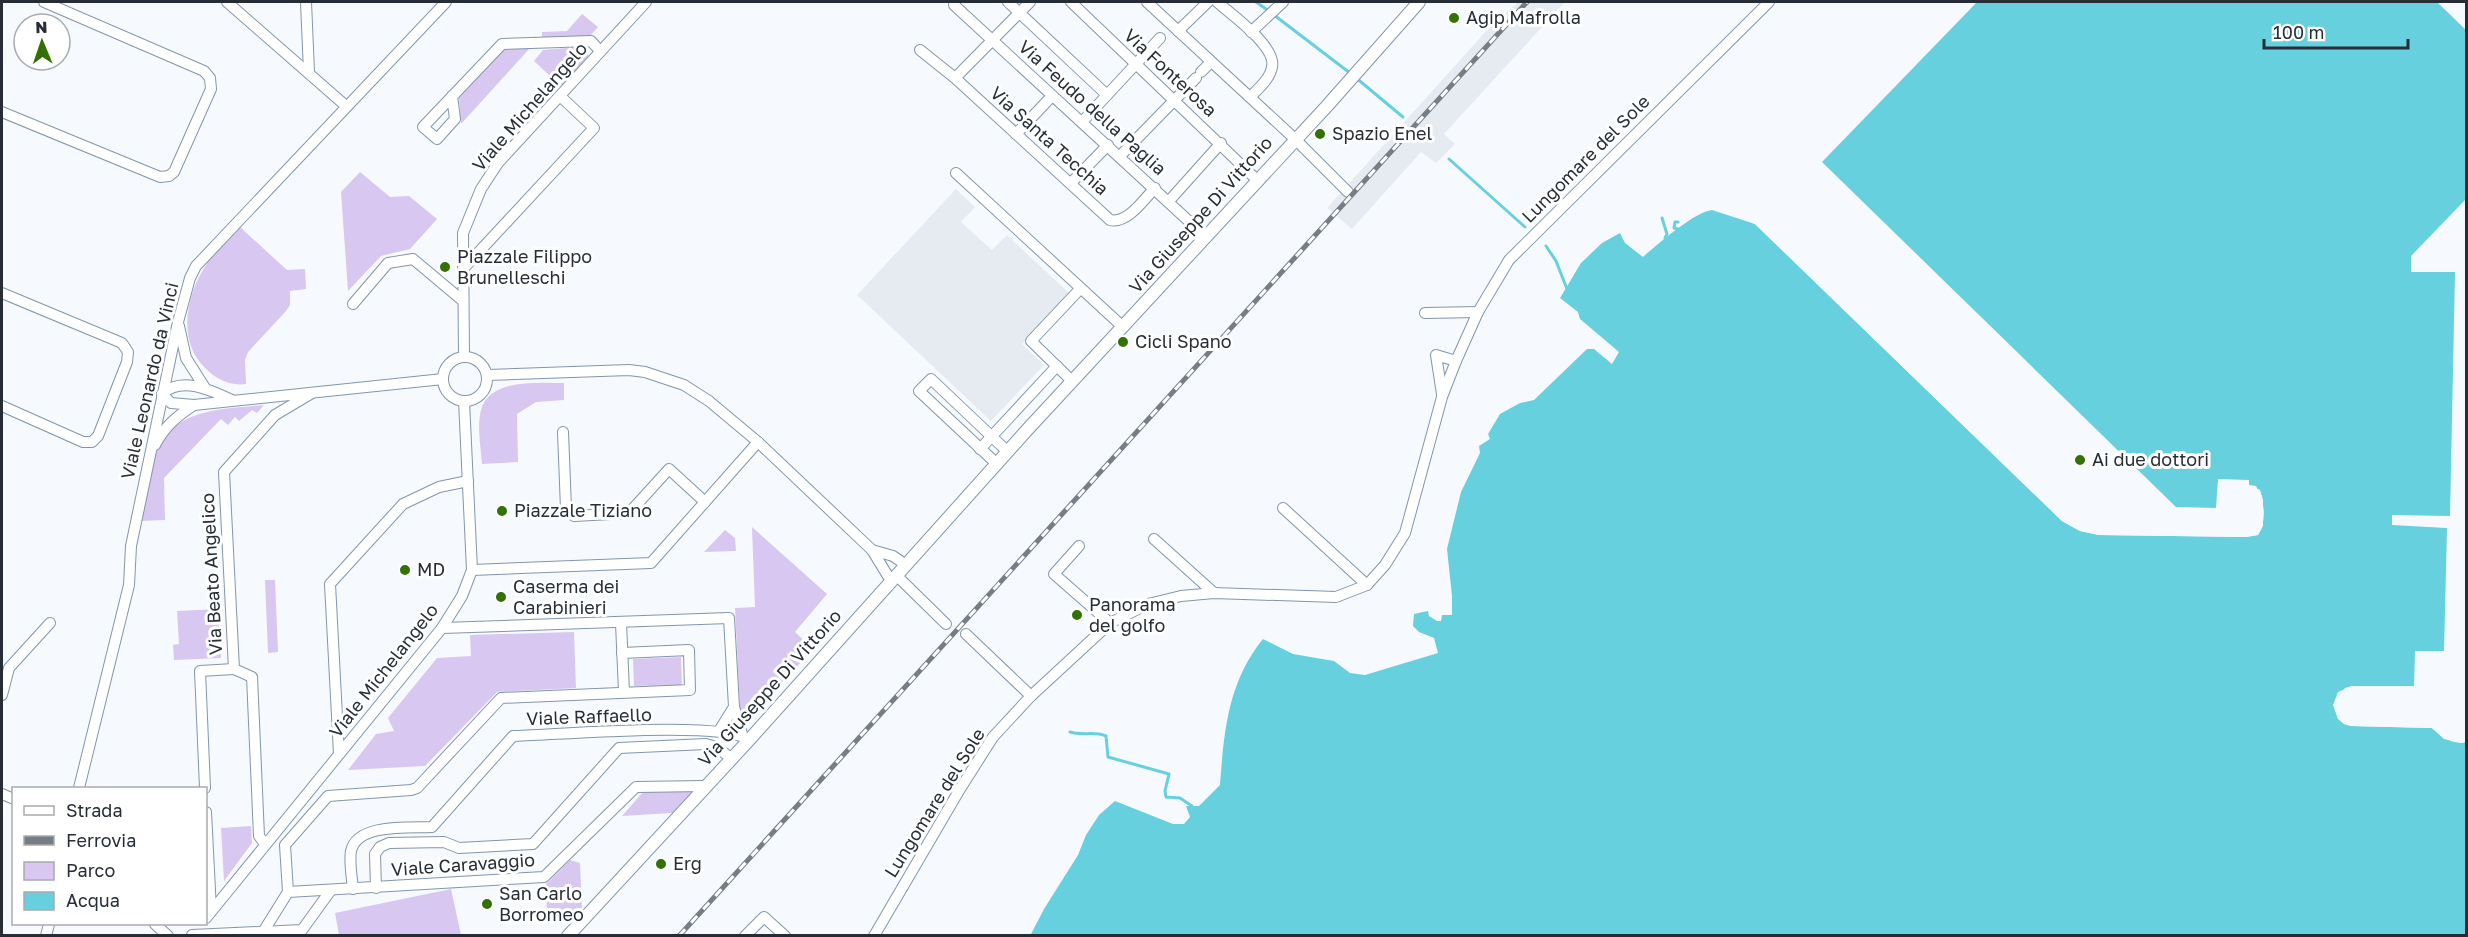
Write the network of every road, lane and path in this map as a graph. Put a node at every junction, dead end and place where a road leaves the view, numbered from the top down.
1 (44, 2) edge
2 (227, 2) edge
3 (306, 2) edge
4 (446, 2) edge
5 (646, 2) edge
6 (1008, 2) edge
7 (1030, 2) edge
8 (1071, 2) edge
9 (1147, 2) edge
10 (1208, 2) edge
11 (1217, 2) edge
12 (1419, 2) edge
13 (1769, 2) edge
14 (954, 5) dead end
15 (1280, 5) edge
16 (1019, 11) junction
17 (1178, 31) junction
18 (1251, 32) junction
19 (1160, 38) dead end
20 (992, 39) junction
21 (920, 50) dead end
22 (600, 51) junction
23 (1211, 62) junction
24 (1136, 64) junction
25 (309, 72) junction
26 (955, 78) junction
27 (1107, 95) junction
28 (452, 96) dead end
29 (560, 96) junction
30 (1052, 96) junction
31 (1250, 97) junction
32 (1175, 100) junction
33 (346, 106) junction
34 (2, 112) edge
35 (1082, 122) junction
36 (1016, 134) junction
37 (1295, 139) junction
38 (1221, 143) junction
39 (1108, 145) junction
40 (1120, 156) junction
41 (956, 173) dead end
42 (1257, 180) junction
43 (1071, 183) junction
44 (1155, 188) junction
45 (1348, 192) dead end
46 (1169, 201) junction
47 (1205, 236) junction
48 (463, 270) junction
49 (1080, 289) junction
50 (2, 293) edge
51 (463, 301) junction
52 (352, 304) dead end
53 (1478, 312) junction
54 (1425, 313) dead end
55 (178, 322) junction
56 (1123, 327) junction
57 (464, 357) junction
58 (1456, 361) junction
59 (1057, 366) junction
60 (487, 375) junction
61 (443, 379) junction
62 (1072, 381) junction
63 (205, 388) junction
64 (312, 393) junction
65 (162, 394) junction
66 (277, 396) junction
67 (1442, 397) junction
68 (232, 400) junction
69 (464, 400) junction
70 (194, 405) junction
71 (2, 406) edge
72 (275, 416) junction
73 (563, 432) dead end
74 (992, 436) junction
75 (758, 442) junction
76 (980, 448) junction
77 (1008, 452) junction
78 (149, 456) junction
79 (997, 464) junction
80 (468, 481) junction
81 (705, 502) junction
82 (1283, 508) dead end
83 (1154, 539) dead end
84 (1079, 546) dead end
85 (872, 549) junction
86 (906, 565) junction
87 (472, 570) junction
88 (893, 578) junction
89 (1367, 585) junction
90 (1214, 592) junction
91 (50, 623) dead end
92 (621, 623) junction
93 (1110, 623) junction
94 (946, 624) dead end
95 (442, 628) junction
96 (966, 634) dead end
97 (622, 653) junction
98 (234, 669) junction
99 (624, 692) junction
100 (2, 695) edge
101 (1031, 696) junction
102 (734, 707) junction
103 (719, 731) junction
104 (745, 737) junction
105 (339, 754) junction
106 (732, 758) junction
107 (705, 786) junction
108 (79, 787) edge
109 (205, 787) edge
110 (432, 827) junction
111 (433, 842) junction
112 (265, 844) junction
113 (207, 863) edge
114 (376, 888) junction
115 (353, 889) junction
116 (331, 890) junction
117 (288, 892) junction
118 (208, 914) edge
119 (156, 925) edge
120 (258, 933) edge
121 (302, 933) edge
122 (168, 936) edge
123 (192, 936) edge
124 (568, 936) edge
125 (745, 936) edge
126 (786, 936) edge
127 (874, 936) edge

1 - 34 street
2 - 25 street
3 - 25 street
4 - 33 street, Viale Leonardo da Vinci
5 - 22 street, Viale Michelangelo
6 - 16 street
7 - 16 street
8 - 24 street, Via Fonterosa
9 - 17 street
10 - 17 street
11 - 18 street
12 - 37 main road, Via Giuseppe Di Vittorio
13 - 53 street, Lungomare del Sole
14 - 20 street, Via Feudo della Paglia
15 - 18 street
16 - 20 street
16 - 27 street
17 - 23 street
18 - 31 street
19 - 24 street
20 - 26 street
20 - 30 street, Via Feudo della Paglia
21 - 26 street, Via Santa Tecchia
22 - 28 street
22 - 29 street, Viale Michelangelo
23 - 31 street
23 - 32 street
24 - 27 street
24 - 32 street, Via Fonterosa
25 - 33 street
26 - 36 street, Via Santa Tecchia
27 - 35 street
29 - 48 street, Viale Michelangelo
29 - 48 street
30 - 35 street, Via Feudo della Paglia
30 - 36 street
31 - 37 street
32 - 38 street, Via Fonterosa
32 - 40 street
33 - 55 street, Viale Leonardo da Vinci
35 - 39 street, Via Feudo della Paglia
36 - 43 street, Via Santa Tecchia
37 - 42 main road, Via Giuseppe Di Vittorio
37 - 45 street
38 - 42 street, Via Fonterosa
38 - 46 street, Via Fonterosa
39 - 40 street, Via Feudo della Paglia
39 - 43 street
40 - 44 street, Via Feudo della Paglia
41 - 49 street
42 - 47 main road, Via Giuseppe Di Vittorio
43 - 44 street, Via Santa Tecchia
44 - 46 street, Via Feudo della Paglia
46 - 47 street, Via Feudo della Paglia
47 - 56 main road, Via Giuseppe Di Vittorio
48 - 51 street, Viale Michelangelo
49 - 56 street
49 - 59 street
50 - 71 street
51 - 52 street
51 - 57 street, Viale Michelangelo
53 - 54 street
53 - 58 street, Lungomare del Sole
55 - 63 street
55 - 65 street, Viale Leonardo da Vinci
56 - 62 main road, Via Giuseppe Di Vittorio
57 - 60 street
57 - 61 street
58 - 67 street, Lungomare del Sole
58 - 67 street, Lungomare del Sole
59 - 62 street
59 - 74 street
60 - 69 street
60 - 75 street
61 - 64 street
61 - 69 street
62 - 77 main road, Via Giuseppe Di Vittorio
63 - 65 street
63 - 68 street
64 - 66 street
64 - 72 street, Via Beato Angelico
65 - 70 street
65 - 78 street, Viale Leonardo da Vinci
66 - 68 street
66 - 72 street
67 - 89 street, Lungomare del Sole
68 - 70 street
69 - 80 street, Viale Michelangelo
70 - 78 street
72 - 98 street, Via Beato Angelico
73 - 81 street
74 - 76 street
74 - 76 street
74 - 77 street
75 - 81 street
75 - 85 street
76 - 79 street
77 - 79 main road, Via Giuseppe Di Vittorio
78 - 108 street, Viale Leonardo da Vinci
79 - 86 main road, Via Giuseppe Di Vittorio
80 - 87 street, Viale Michelangelo
80 - 105 street
81 - 87 street
82 - 89 street
83 - 90 street
84 - 93 street
85 - 86 street
85 - 88 street
86 - 88 main road, Via Giuseppe Di Vittorio
87 - 95 street, Viale Michelangelo
88 - 94 street
88 - 104 main road, Via Giuseppe Di Vittorio
89 - 90 street, Lungomare del Sole
90 - 93 street, Lungomare del Sole
91 - 100 street
92 - 95 street
92 - 97 street
92 - 102 street
93 - 101 street, Lungomare del Sole
95 - 105 street, Viale Michelangelo
96 - 101 street
97 - 99 street
97 - 99 street
98 - 109 street
98 - 112 street, Via Beato Angelico
99 - 117 street
101 - 127 street, Lungomare del Sole
102 - 103 street
102 - 104 street
103 - 104 street, Viale Raffaello
103 - 110 street, Viale Raffaello
104 - 106 main road, Via Giuseppe Di Vittorio
105 - 112 street, Viale Michelangelo
106 - 107 main road, Via Giuseppe Di Vittorio
106 - 111 street, Viale Raffaello
107 - 114 street, Viale Caravaggio
107 - 124 main road, Via Giuseppe Di Vittorio
110 - 111 street
110 - 115 street
111 - 114 street, Viale Raffaello
112 - 118 street, Viale Michelangelo
113 - 118 street
114 - 115 street, Viale Caravaggio
115 - 116 street, Viale Caravaggio
116 - 117 street, Viale Caravaggio
116 - 121 street
117 - 120 street
119 - 122 street
120 - 121 street
120 - 123 street
125 - 126 street

